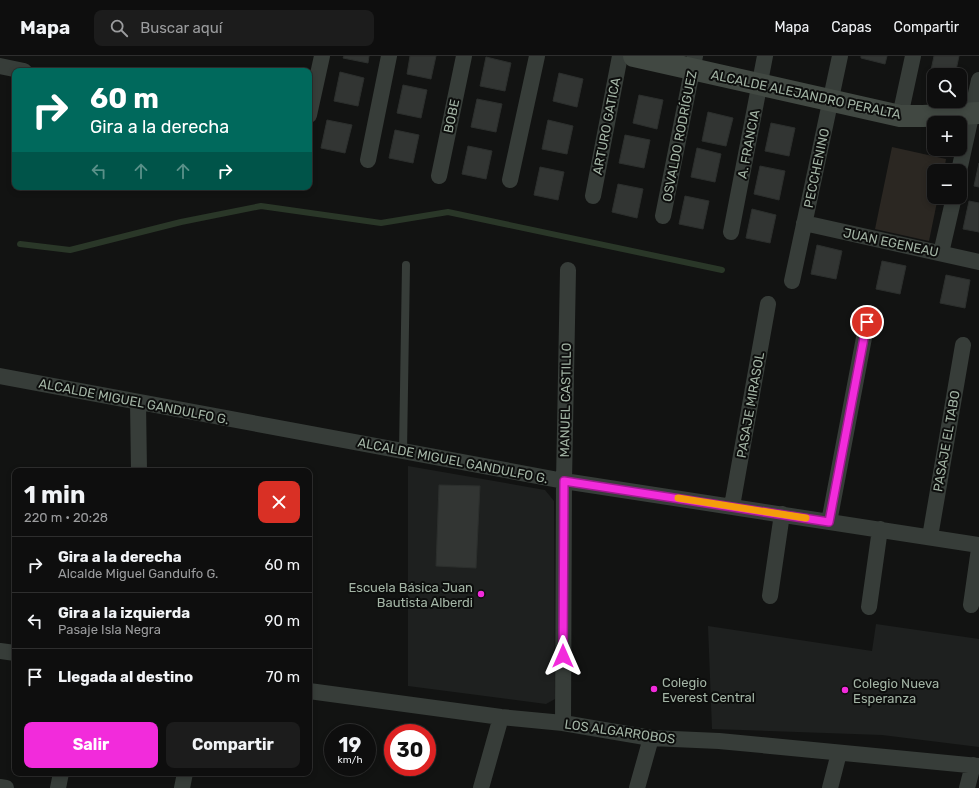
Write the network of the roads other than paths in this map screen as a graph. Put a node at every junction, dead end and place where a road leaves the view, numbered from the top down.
1 (322, 56) edge
2 (390, 56) edge
3 (464, 56) edge
4 (537, 56) edge
5 (620, 56) edge
6 (634, 56) edge
7 (765, 56) edge
8 (840, 56) edge
9 (913, 56) edge
10 (693, 62) edge
11 (0, 66) edge
12 (12, 68) edge
13 (979, 80) edge
14 (760, 85) junction
15 (830, 100) junction
16 (312, 101) edge
17 (975, 114) edge
18 (900, 116) junction
19 (368, 160) dead end
20 (961, 164) edge
21 (439, 176) dead end
22 (510, 180) dead end
23 (592, 196) dead end
24 (952, 204) edge
25 (663, 216) dead end
26 (804, 224) junction
27 (731, 232) dead end
28 (941, 253) junction
29 (979, 262) edge
30 (406, 265) dead end
31 (568, 270) dead end
32 (792, 281) dead end
33 (768, 304) dead end
34 (867, 322) dead end
35 (963, 345) dead end
36 (0, 376) edge
37 (138, 402) junction
38 (402, 451) junction
39 (139, 468) edge
40 (564, 481) junction
41 (732, 506) junction
42 (782, 514) junction
43 (829, 522) junction
44 (880, 529) junction
45 (930, 537) junction
46 (979, 545) edge
47 (979, 549) edge
48 (770, 596) dead end
49 (971, 605) dead end
50 (869, 607) dead end
51 (0, 651) edge
52 (12, 653) edge
53 (312, 691) edge
54 (500, 717) junction
55 (563, 723) junction
56 (651, 738) junction
57 (839, 752) junction
58 (976, 766) edge
59 (60, 776) edge
60 (184, 776) edge
61 (0, 787) edge
62 (6, 788) edge
63 (58, 788) edge
64 (182, 788) edge
65 (481, 788) edge
66 (637, 788) edge
67 (830, 788) edge
68 (967, 788) edge

1 - 16 street
2 - 19 street
3 - 21 street, BOBE
4 - 22 street
5 - 23 street, ARTURO GATICA
6 - 10 street, ALCALDE ALEJANDRO PERALTA
7 - 14 street, A. FRANCIA
8 - 15 street, PECCHENINO
9 - 18 street
10 - 14 street, ALCALDE ALEJANDRO PERALTA
10 - 25 street, OSVALDO RODRÍGUEZ
11 - 12 street
13 - 17 street
14 - 15 street, ALCALDE ALEJANDRO PERALTA
14 - 27 street, A. FRANCIA
15 - 18 street, ALCALDE ALEJANDRO PERALTA
15 - 26 street, PECCHENINO
17 - 18 street, ALCALDE ALEJANDRO PERALTA
17 - 20 street
24 - 28 street
26 - 28 street, JUAN EGENEAU
26 - 32 street, PECCHENINO
28 - 29 street, JUAN EGENEAU
30 - 38 lane
31 - 40 street, MANUEL CASTILLO
33 - 41 street, PASAJE MIRASOL
34 - 43 street
35 - 45 street, PASAJE EL TABO
36 - 37 street, ALCALDE MIGUEL GANDULFO G.
37 - 38 street, ALCALDE MIGUEL GANDULFO G.
37 - 39 street
38 - 40 street, ALCALDE MIGUEL GANDULFO G.
40 - 41 street, ALCALDE MIGUEL GANDULFO G.
40 - 55 street, MANUEL CASTILLO
41 - 42 street, ALCALDE MIGUEL GANDULFO G.
42 - 43 street, ALCALDE MIGUEL GANDULFO G.
42 - 48 street
43 - 44 street, ALCALDE MIGUEL GANDULFO G.
44 - 45 street, ALCALDE MIGUEL GANDULFO G.
44 - 50 street
45 - 46 street, ALCALDE MIGUEL GANDULFO G.
47 - 49 street
51 - 52 street
53 - 54 street, LOS ALGARROBOS
54 - 55 street, LOS ALGARROBOS
54 - 65 street
55 - 56 street, LOS ALGARROBOS
56 - 57 street, LOS ALGARROBOS
56 - 66 street
57 - 58 street, LOS ALGARROBOS
57 - 67 street
58 - 68 street
59 - 63 street
60 - 64 street
61 - 62 street

